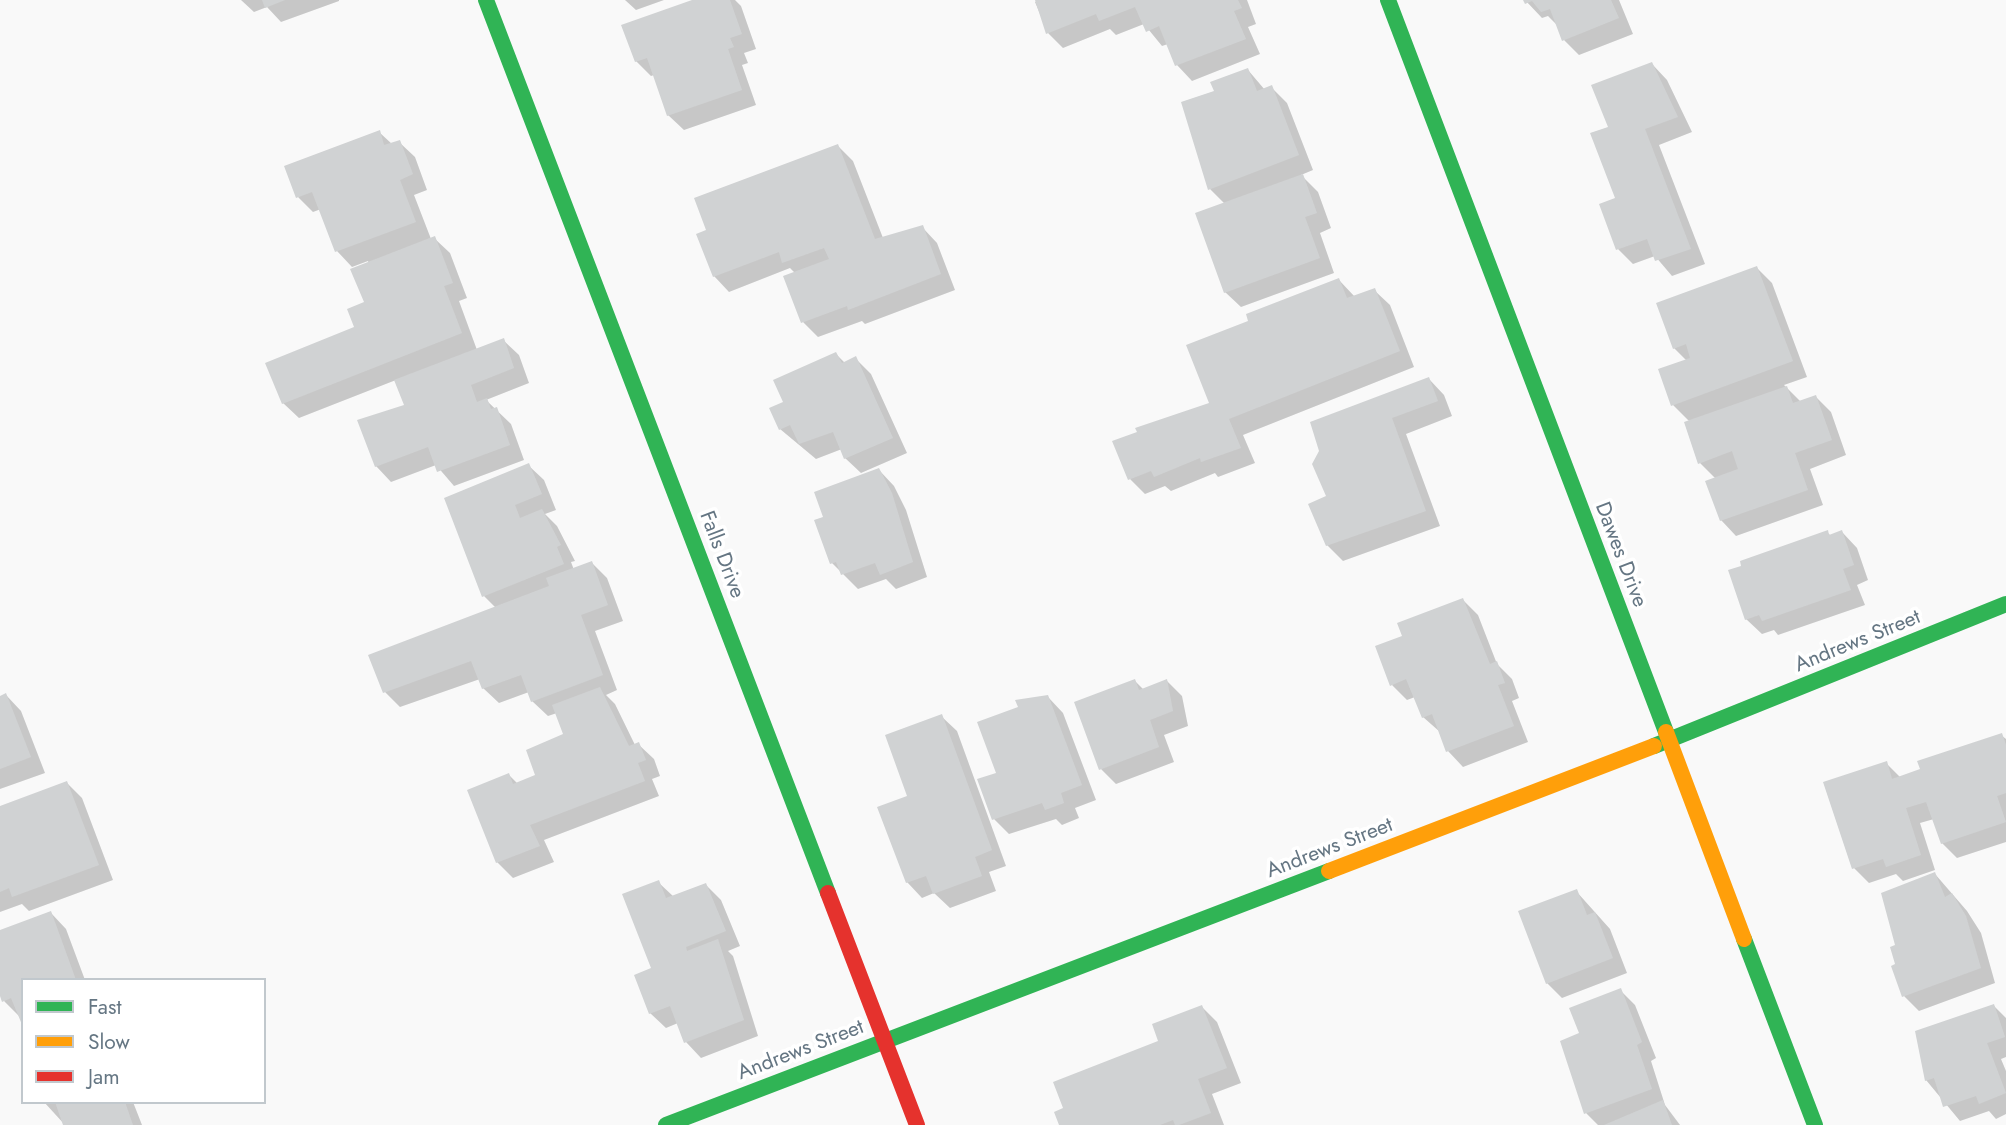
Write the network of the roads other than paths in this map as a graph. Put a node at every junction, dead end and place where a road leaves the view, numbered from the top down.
1 (486, 0) edge
2 (1388, 0) edge
3 (2006, 604) edge
4 (1668, 741) junction
5 (886, 1042) junction
6 (666, 1125) edge
7 (917, 1125) edge
8 (1815, 1125) edge

1 - 5 street, Falls Drive
2 - 4 street, Dawes Drive
3 - 4 street, Andrews Street
4 - 5 street, Andrews Street
4 - 8 street, Dawes Drive
5 - 6 street, Andrews Street
5 - 7 street, Falls Drive

